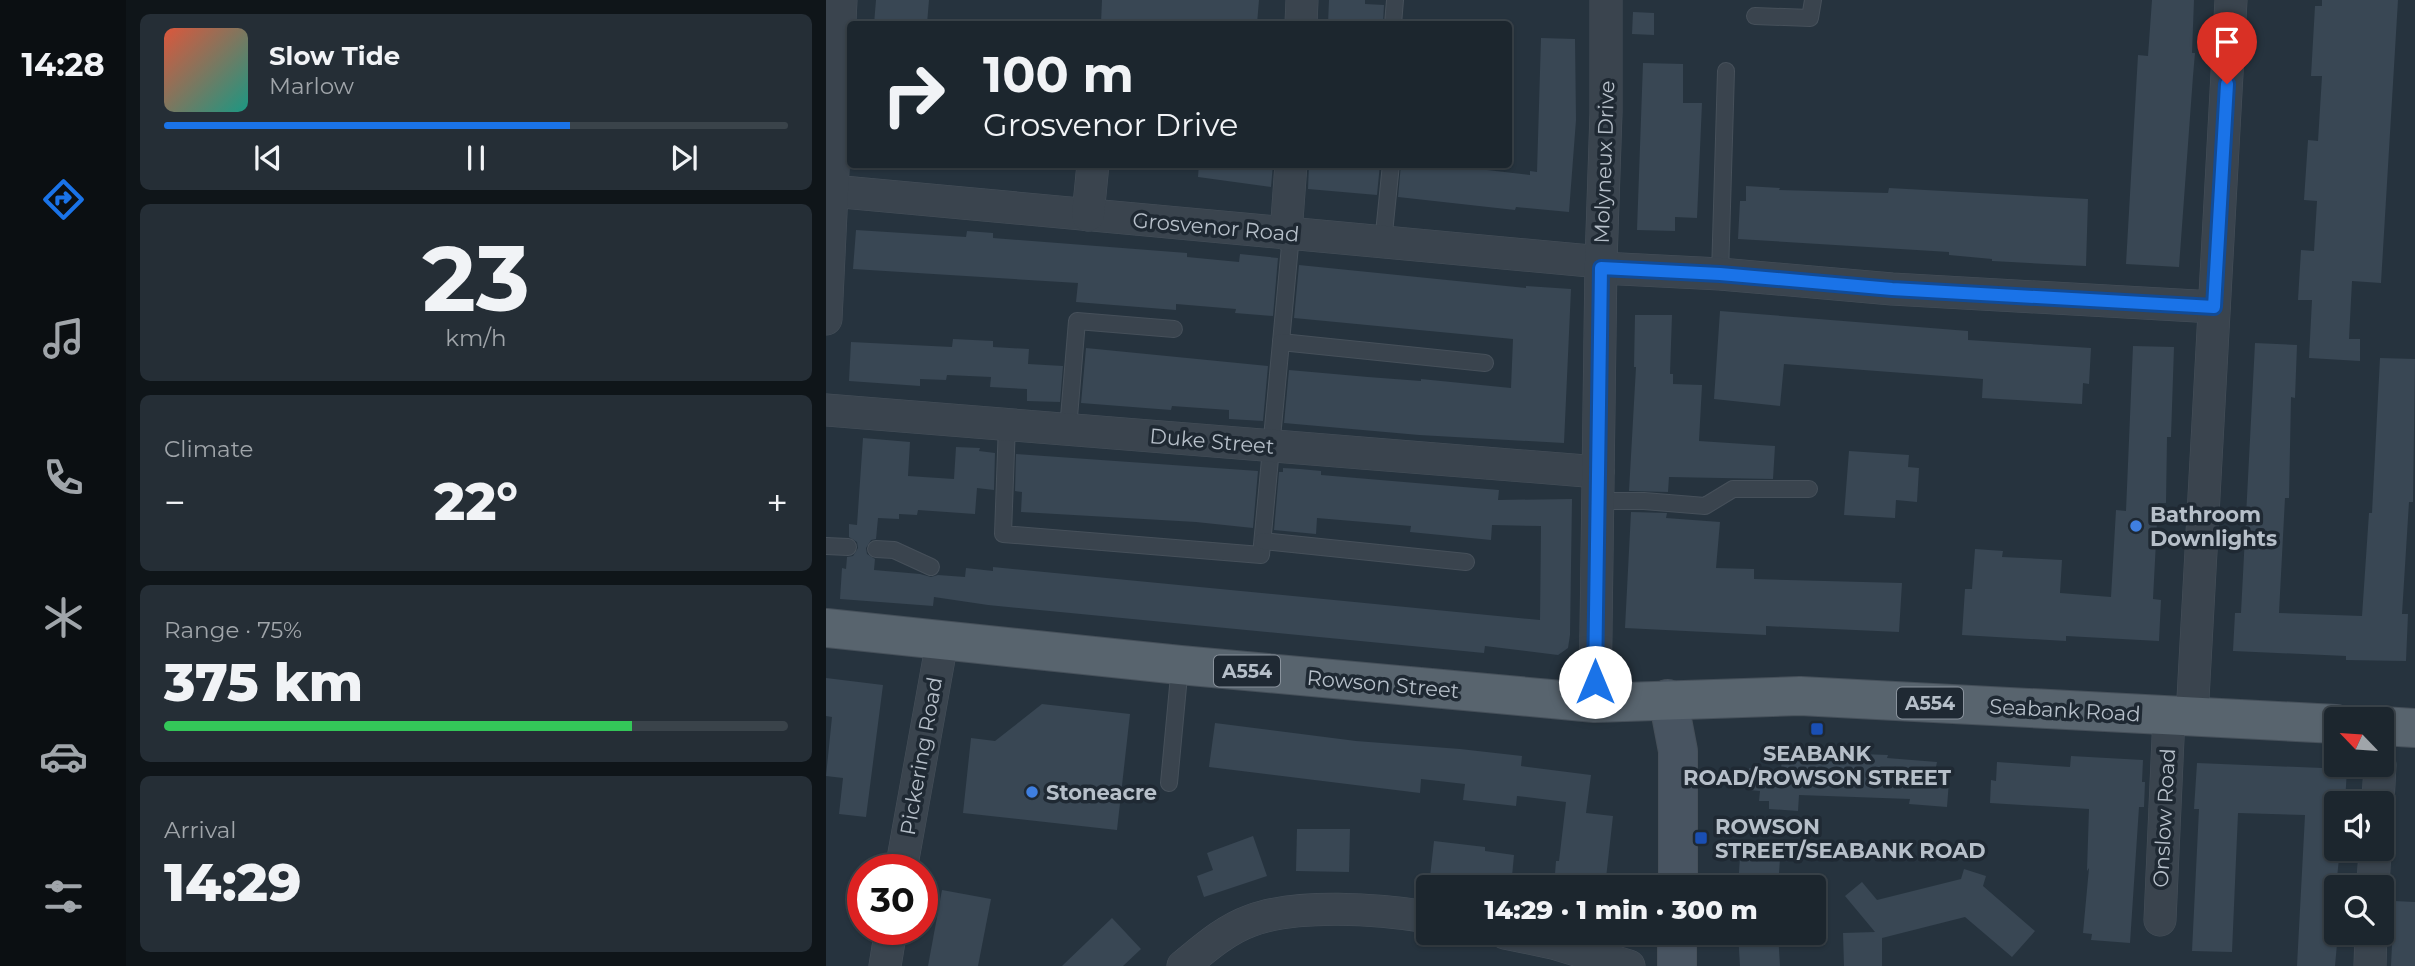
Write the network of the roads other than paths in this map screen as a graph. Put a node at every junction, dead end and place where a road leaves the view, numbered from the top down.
1 (841, 0) edge
2 (1303, 0) edge
3 (1395, 0) edge
4 (1605, 0) edge
5 (1813, 0) edge
6 (2231, 0) edge
7 (1755, 16) dead end
8 (1301, 21) edge
9 (1393, 21) edge
10 (1726, 71) dead end
11 (1093, 168) edge
12 (1291, 168) edge
13 (1391, 168) edge
14 (832, 191) junction
15 (1088, 215) junction
16 (1288, 234) junction
17 (1384, 243) junction
18 (1601, 265) junction
19 (1720, 274) junction
20 (2214, 307) junction
21 (826, 319) edge
22 (1174, 330) dead end
23 (1281, 342) junction
24 (1485, 363) dead end
25 (826, 410) edge
26 (1007, 424) junction
27 (1068, 429) junction
28 (1273, 446) junction
29 (1597, 487) junction
30 (1809, 489) dead end
31 (1263, 541) junction
32 (826, 546) edge
33 (848, 547) dead end
34 (876, 549) dead end
35 (1466, 562) dead end
36 (931, 567) dead end
37 (826, 628) edge
38 (942, 642) junction
39 (1180, 665) junction
40 (1668, 699) junction
41 (1595, 703) junction
42 (2180, 717) junction
43 (2324, 723) edge
44 (2394, 727) edge
45 (2415, 728) edge
46 (1168, 783) dead end
47 (904, 854) edge
48 (1678, 875) edge
49 (1416, 916) edge
50 (2160, 920) dead end
51 (888, 945) edge
52 (1560, 945) edge
53 (1677, 945) edge
54 (2371, 945) edge
55 (885, 966) edge
56 (1183, 966) edge
57 (1629, 966) edge
58 (1677, 966) edge
59 (2370, 966) edge

1 - 14 street
2 - 8 street
3 - 9 lane
4 - 18 street, Molyneux Drive
5 - 7 lane
6 - 20 street, Onslow Road
10 - 19 lane
11 - 15 street
12 - 16 street
13 - 17 lane
14 - 15 street, Grosvenor Road
14 - 21 street
15 - 16 street, Grosvenor Road
16 - 17 street, Grosvenor Road
16 - 23 lane
17 - 18 street, Grosvenor Road
18 - 19 street, Grosvenor Road
18 - 29 street, Molyneux Drive
19 - 20 street, Grosvenor Road
20 - 42 street, Onslow Road
22 - 27 lane
23 - 24 lane
23 - 28 lane
25 - 26 street, Duke Street
26 - 27 street, Duke Street
26 - 31 lane
27 - 28 street, Duke Street
28 - 29 street, Duke Street
28 - 31 lane
29 - 30 lane
29 - 41 street, Molyneux Drive
31 - 35 lane
32 - 33 lane
34 - 36 lane
37 - 38 main road, Rowson Street / A554
38 - 39 main road, Rowson Street / A554
38 - 47 street, Pickering Road
39 - 41 main road, Rowson Street / A554
39 - 46 lane
40 - 41 main road, Rowson Street / A554
40 - 42 main road, Seabank Road / A554
40 - 48 main road
42 - 43 main road, Seabank Road / A554
42 - 50 street, Onslow Road
44 - 45 main road
49 - 56 street
51 - 55 street
52 - 57 street
53 - 58 main road
54 - 59 street

